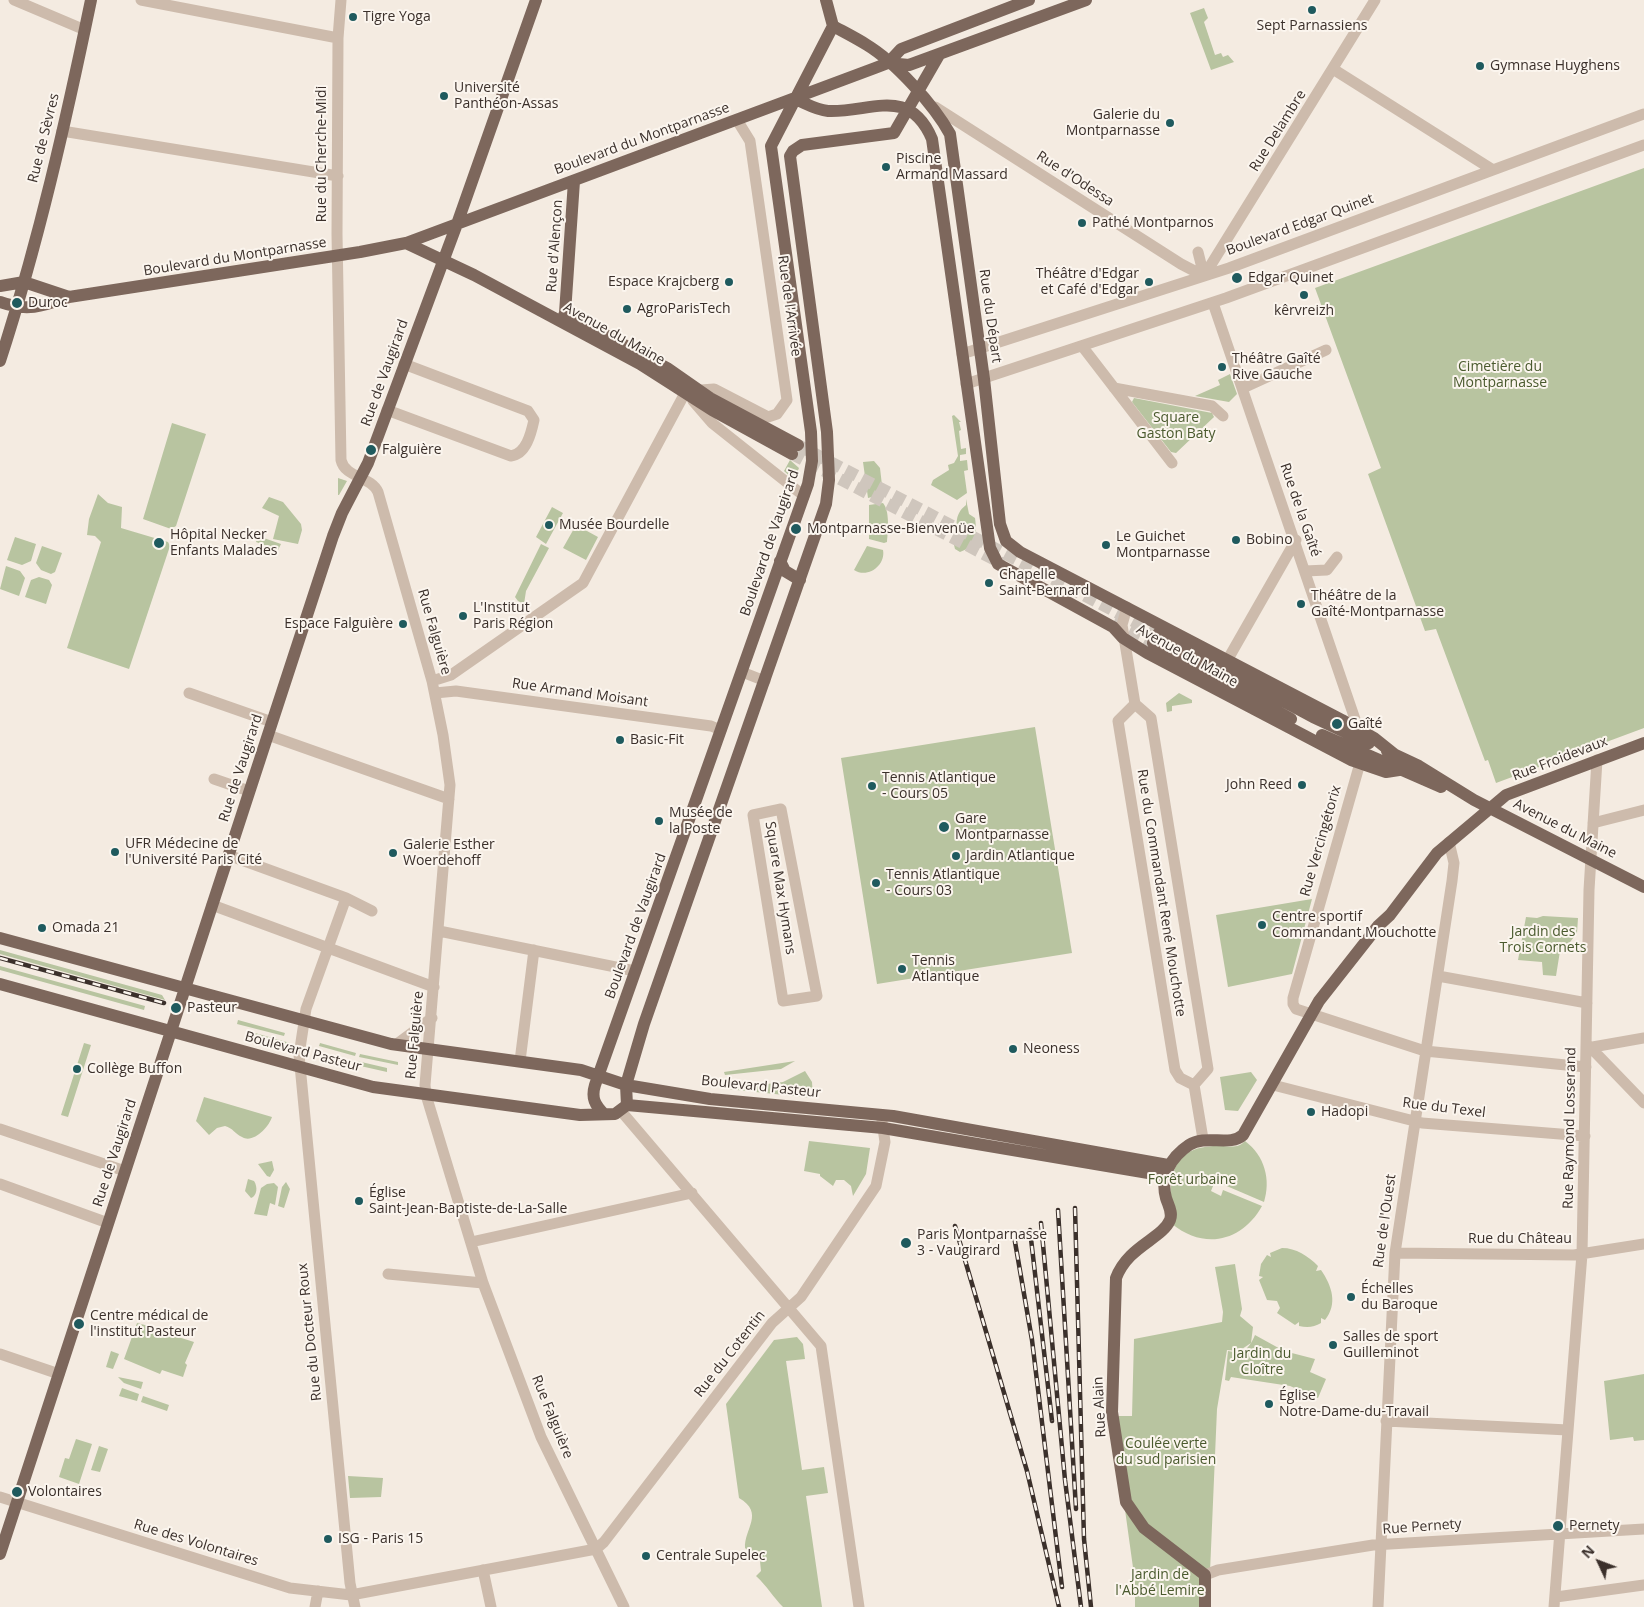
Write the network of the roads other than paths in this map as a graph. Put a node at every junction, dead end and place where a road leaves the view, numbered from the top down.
1 (14, 0) edge
2 (91, 0) edge
3 (141, 0) edge
4 (341, 0) edge
5 (536, 0) edge
6 (826, 0) edge
7 (1029, 0) edge
8 (1086, 0) edge
9 (1375, 0) edge
10 (833, 26) junction
11 (85, 30) junction
12 (338, 38) junction
13 (940, 55) junction
14 (888, 63) junction
15 (1333, 69) junction
16 (918, 91) junction
17 (795, 99) junction
18 (931, 104) junction
19 (908, 110) junction
20 (1644, 114) edge
21 (737, 120) junction
22 (62, 131) junction
23 (1644, 145) edge
24 (1493, 170) junction
25 (338, 176) junction
26 (574, 180) junction
27 (457, 224) junction
28 (406, 243) junction
29 (1198, 252) dead end
30 (338, 256) junction
31 (442, 260) junction
32 (1204, 276) junction
33 (24, 282) junction
34 (0, 286) edge
35 (69, 297) junction
36 (0, 302) edge
37 (1214, 303) junction
38 (17, 308) junction
39 (563, 318) junction
40 (1082, 346) junction
41 (979, 349) junction
42 (1326, 350) dead end
43 (962, 354) junction
44 (0, 362) edge
45 (404, 364) junction
46 (984, 379) junction
47 (966, 384) junction
48 (1114, 388) junction
49 (1243, 388) junction
50 (691, 393) junction
51 (387, 410) junction
52 (1223, 416) dead end
53 (795, 449) tunnel mouth
54 (812, 450) joint
55 (1172, 464) dead end
56 (360, 477) junction
57 (804, 496) junction
58 (1004, 537) joint
59 (1296, 540) junction
60 (1337, 557) dead end
61 (780, 561) junction
62 (1305, 571) junction
63 (800, 580) junction
64 (1127, 607) junction
65 (1123, 638) junction
66 (1228, 659) junction
67 (742, 672) junction
68 (451, 676) junction
69 (764, 680) junction
70 (432, 681) junction
71 (456, 691) junction
72 (189, 693) dead end
73 (435, 694) junction
74 (1135, 704) junction
75 (272, 722) junction
76 (1358, 728) junction
77 (721, 730) junction
78 (268, 735) junction
79 (1644, 743) edge
80 (1394, 754) junction
81 (1597, 760) junction
82 (1360, 763) junction
83 (1399, 770) junction
84 (214, 779) dead end
85 (249, 790) junction
86 (449, 798) junction
87 (1471, 799) junction
88 (1490, 809) junction
89 (1644, 810) edge
90 (1593, 823) junction
91 (1449, 842) junction
92 (228, 855) junction
93 (1590, 859) junction
94 (1644, 887) edge
95 (346, 898) junction
96 (212, 905) junction
97 (372, 911) dead end
98 (439, 931) junction
99 (0, 938) edge
100 (328, 948) junction
101 (534, 950) junction
102 (636, 972) junction
103 (1438, 976) junction
104 (0, 984) edge
105 (184, 987) junction
106 (434, 987) junction
107 (817, 996) joint
108 (1587, 1003) junction
109 (1311, 1014) junction
110 (432, 1018) junction
111 (303, 1021) junction
112 (170, 1031) junction
113 (1644, 1038) edge
114 (397, 1044) junction
115 (429, 1049) junction
116 (1589, 1049) junction
117 (1425, 1051) junction
118 (520, 1061) junction
119 (299, 1067) junction
120 (1586, 1067) junction
121 (599, 1076) junction
122 (626, 1085) junction
123 (1194, 1085) junction
124 (1273, 1086) junction
125 (426, 1095) junction
126 (1644, 1103) edge
127 (624, 1108) junction
128 (604, 1114) junction
129 (887, 1115) junction
130 (1414, 1122) junction
131 (0, 1129) edge
132 (888, 1129) junction
133 (1585, 1136) junction
134 (1203, 1139) junction
135 (1106, 1160) junction
136 (1167, 1170) junction
137 (125, 1171) junction
138 (0, 1184) edge
139 (692, 1193) junction
140 (108, 1223) junction
141 (471, 1242) junction
142 (1644, 1244) edge
143 (1395, 1253) junction
144 (1582, 1254) junction
145 (388, 1274) dead end
146 (484, 1283) junction
147 (790, 1308) junction
148 (0, 1354) edge
149 (59, 1374) junction
150 (1386, 1421) junction
151 (1568, 1430) junction
152 (0, 1497) edge
153 (18, 1503) junction
154 (1644, 1528) edge
155 (1560, 1534) junction
156 (1380, 1545) junction
157 (596, 1549) junction
158 (0, 1554) edge
159 (483, 1570) junction
160 (1205, 1575) junction
161 (1644, 1584) edge
162 (318, 1591) junction
163 (352, 1595) junction
164 (1555, 1602) edge
165 (315, 1607) edge
166 (355, 1607) edge
167 (491, 1607) edge
168 (624, 1607) edge
169 (859, 1607) edge
170 (1205, 1607) edge
171 (1378, 1607) edge

1 - 11 street
2 - 11 main road, Rue de Sèvres
3 - 12 street
4 - 12 street, Rue du Cherche-Midi
5 - 27 main road, Rue de Vaugirard
6 - 10 main road
7 - 14 main road, Boulevard du Montparnasse
8 - 13 main road, Boulevard du Montparnasse
9 - 15 street, Rue Delambre
10 - 14 main road, Rue du Départ
10 - 17 main road, Rue de l'Arrivée
11 - 22 main road, Rue de Sèvres
12 - 25 street, Rue du Cherche-Midi
13 - 14 main road, Boulevard du Montparnasse
13 - 16 main road
14 - 16 main road, Rue du Départ
14 - 17 main road, Boulevard du Montparnasse
15 - 24 street
15 - 32 street, Rue Delambre
16 - 18 main road, Rue du Départ
16 - 19 main road
17 - 19 main road
17 - 21 main road, Boulevard du Montparnasse
17 - 54 main road, Rue de l'Arrivée
18 - 32 street, Rue d'Odessa
18 - 41 main road, Rue du Départ
19 - 43 main road
19 - 63 main road, Rue de l'Arrivée
20 - 24 street, Boulevard Edgar Quinet
21 - 26 main road, Boulevard du Montparnasse
21 - 50 street, Rue de l'Arrivée
22 - 25 street
22 - 33 main road, Rue de Sèvres
23 - 37 street
24 - 32 street, Boulevard Edgar Quinet
25 - 30 street, Rue du Cherche-Midi
26 - 27 main road, Boulevard du Montparnasse
26 - 39 main road, Rue d'Alençon
27 - 28 main road, Boulevard du Montparnasse
27 - 31 main road, Rue de Vaugirard
28 - 30 main road, Boulevard du Montparnasse
28 - 31 main road
29 - 32 street
30 - 35 main road, Boulevard du Montparnasse
30 - 56 street, Rue du Cherche-Midi
31 - 39 main road, Avenue du Maine
31 - 45 main road, Rue de Vaugirard
32 - 41 street, Boulevard Edgar Quinet
33 - 34 main road
33 - 35 main road, Boulevard du Montparnasse
33 - 38 main road, Rue de Sèvres
35 - 38 main road, Boulevard du Montparnasse
36 - 38 main road
37 - 40 street
37 - 49 street, Rue de la Gaîté
38 - 44 main road
39 - 50 main road, Avenue du Maine
40 - 46 street
40 - 48 street
41 - 43 street, Boulevard Edgar Quinet
41 - 46 main road, Rue du Départ
42 - 49 street
43 - 47 main road
45 - 51 main road, Rue de Vaugirard
45 - 51 street
46 - 47 street
46 - 58 main road, Rue du Départ
47 - 65 main road, Avenue du Maine
48 - 52 street
48 - 55 street
49 - 59 street, Rue de la Gaîté
50 - 53 main road, Avenue du Maine
50 - 57 street, Avenue du Maine
50 - 68 street
51 - 56 main road, Rue de Vaugirard
54 - 57 main road, Boulevard de Vaugirard
56 - 70 street, Rue Falguière
56 - 75 main road, Rue de Vaugirard
57 - 61 main road, Boulevard de Vaugirard
58 - 64 main road, Avenue du Maine
59 - 62 street, Rue de la Gaîté
59 - 66 street
60 - 62 street
61 - 63 main road
61 - 67 main road, Boulevard de Vaugirard
62 - 76 street, Rue de la Gaîté
63 - 69 main road
64 - 65 street
64 - 66 main road, Avenue du Maine
65 - 74 street
65 - 82 main road, Avenue du Maine
66 - 76 main road, Avenue du Maine
67 - 69 street
67 - 77 main road, Boulevard de Vaugirard
68 - 70 street
68 - 71 street
69 - 122 main road
70 - 73 street, Rue Falguière
71 - 73 street, Rue Armand Moisant
71 - 77 street, Rue Armand Moisant
72 - 75 street
73 - 86 street, Rue Falguière
74 - 123 street, Rue du Commandant René Mouchotte
74 - 123 street, Rue du Commandant René Mouchotte
75 - 78 main road, Rue de Vaugirard
76 - 80 main road, Avenue du Maine
77 - 102 main road, Boulevard de Vaugirard
78 - 85 main road, Rue de Vaugirard
78 - 86 street
79 - 81 main road, Rue Froidevaux
80 - 83 main road, Avenue du Maine
80 - 87 main road, Avenue du Maine
81 - 88 main road, Rue Froidevaux
81 - 90 street, Rue Raymond Losserand
82 - 83 main road, Avenue du Maine
82 - 109 street, Rue Vercingétorix
83 - 87 main road, Avenue du Maine
84 - 85 street
85 - 92 main road, Rue de Vaugirard
86 - 98 street, Rue Falguière
87 - 88 main road, Avenue du Maine
88 - 91 main road, Rue Froidevaux
88 - 93 main road, Avenue du Maine
89 - 90 street
90 - 93 street, Rue Raymond Losserand
91 - 103 street, Rue de l'Ouest
91 - 109 main road, Rue Froidevaux
92 - 95 street
92 - 96 main road, Rue de Vaugirard
93 - 94 main road, Avenue du Maine
93 - 108 street, Rue Raymond Losserand
95 - 97 street
95 - 100 street, Rue du Docteur Roux
96 - 100 street
96 - 105 main road, Rue de Vaugirard
98 - 101 street
98 - 106 street, Rue Falguière
99 - 105 main road, Boulevard Pasteur
100 - 106 street
100 - 111 street, Rue du Docteur Roux
101 - 102 street
101 - 118 street
102 - 121 main road, Boulevard de Vaugirard
103 - 108 street
103 - 117 street, Rue de l'Ouest
104 - 112 main road, Boulevard Pasteur
105 - 111 main road, Boulevard Pasteur
105 - 112 main road, Rue de Vaugirard
106 - 110 street, Rue Falguière
107 - 107 street, Square Max Hymans
108 - 116 street, Rue Raymond Losserand
109 - 117 street
109 - 124 main road
110 - 114 street
110 - 115 street, Rue Falguière
111 - 114 main road, Boulevard Pasteur
111 - 119 street, Rue du Docteur Roux
112 - 119 main road, Boulevard Pasteur
112 - 137 main road, Rue de Vaugirard
113 - 116 street
114 - 115 main road, Boulevard Pasteur
115 - 118 main road, Boulevard Pasteur
115 - 125 street, Rue Falguière
116 - 120 street, Rue Raymond Losserand
116 - 126 street
117 - 120 street
117 - 130 street, Rue de l'Ouest
118 - 121 main road, Boulevard Pasteur
119 - 125 main road, Boulevard Pasteur
119 - 163 street, Rue du Docteur Roux
120 - 133 street, Rue Raymond Losserand
121 - 122 main road, Boulevard Pasteur
121 - 128 main road
122 - 127 main road
122 - 129 main road, Boulevard Pasteur
123 - 134 street
124 - 130 street, Rue du Texel
124 - 134 main road
125 - 128 main road, Boulevard Pasteur
125 - 141 street, Rue Falguière
127 - 128 main road, Boulevard Pasteur
127 - 132 main road, Boulevard Pasteur
127 - 139 street
129 - 132 street, Rue du Cotentin
129 - 135 main road, Boulevard Pasteur
130 - 133 street, Rue du Texel
130 - 143 street, Rue de l'Ouest
131 - 137 street
132 - 135 main road, Boulevard Pasteur
132 - 147 street, Rue du Cotentin
133 - 144 street, Rue Raymond Losserand
134 - 136 main road
135 - 136 main road
136 - 160 main road, Rue Alain
137 - 140 main road, Rue de Vaugirard
138 - 140 street
139 - 141 street
139 - 147 street
140 - 149 main road, Rue de Vaugirard
141 - 146 street, Rue Falguière
142 - 144 street, Rue du Château
143 - 144 street, Rue du Château
143 - 150 street, Rue de l'Ouest
144 - 151 street, Rue Raymond Losserand
145 - 146 street
146 - 157 street, Rue Falguière
147 - 157 street, Rue du Cotentin
147 - 169 street
148 - 149 street
149 - 153 main road, Rue de Vaugirard
150 - 151 street
150 - 156 street, Rue de l'Ouest
151 - 155 street, Rue Raymond Losserand
152 - 153 street, Rue des Volontaires
153 - 158 main road, Rue de Vaugirard
153 - 162 street, Rue des Volontaires
154 - 155 street, Rue Pernety
155 - 156 street, Rue Pernety
155 - 164 street, Rue Raymond Losserand
156 - 160 street, Rue Pernety
156 - 171 street, Rue de l'Ouest
157 - 159 street, Rue des Volontaires
157 - 168 street, Rue Falguière
159 - 163 street, Rue des Volontaires
159 - 167 street
160 - 170 main road
161 - 164 street
162 - 163 street, Rue des Volontaires
162 - 165 street
163 - 166 street, Rue du Docteur Roux

